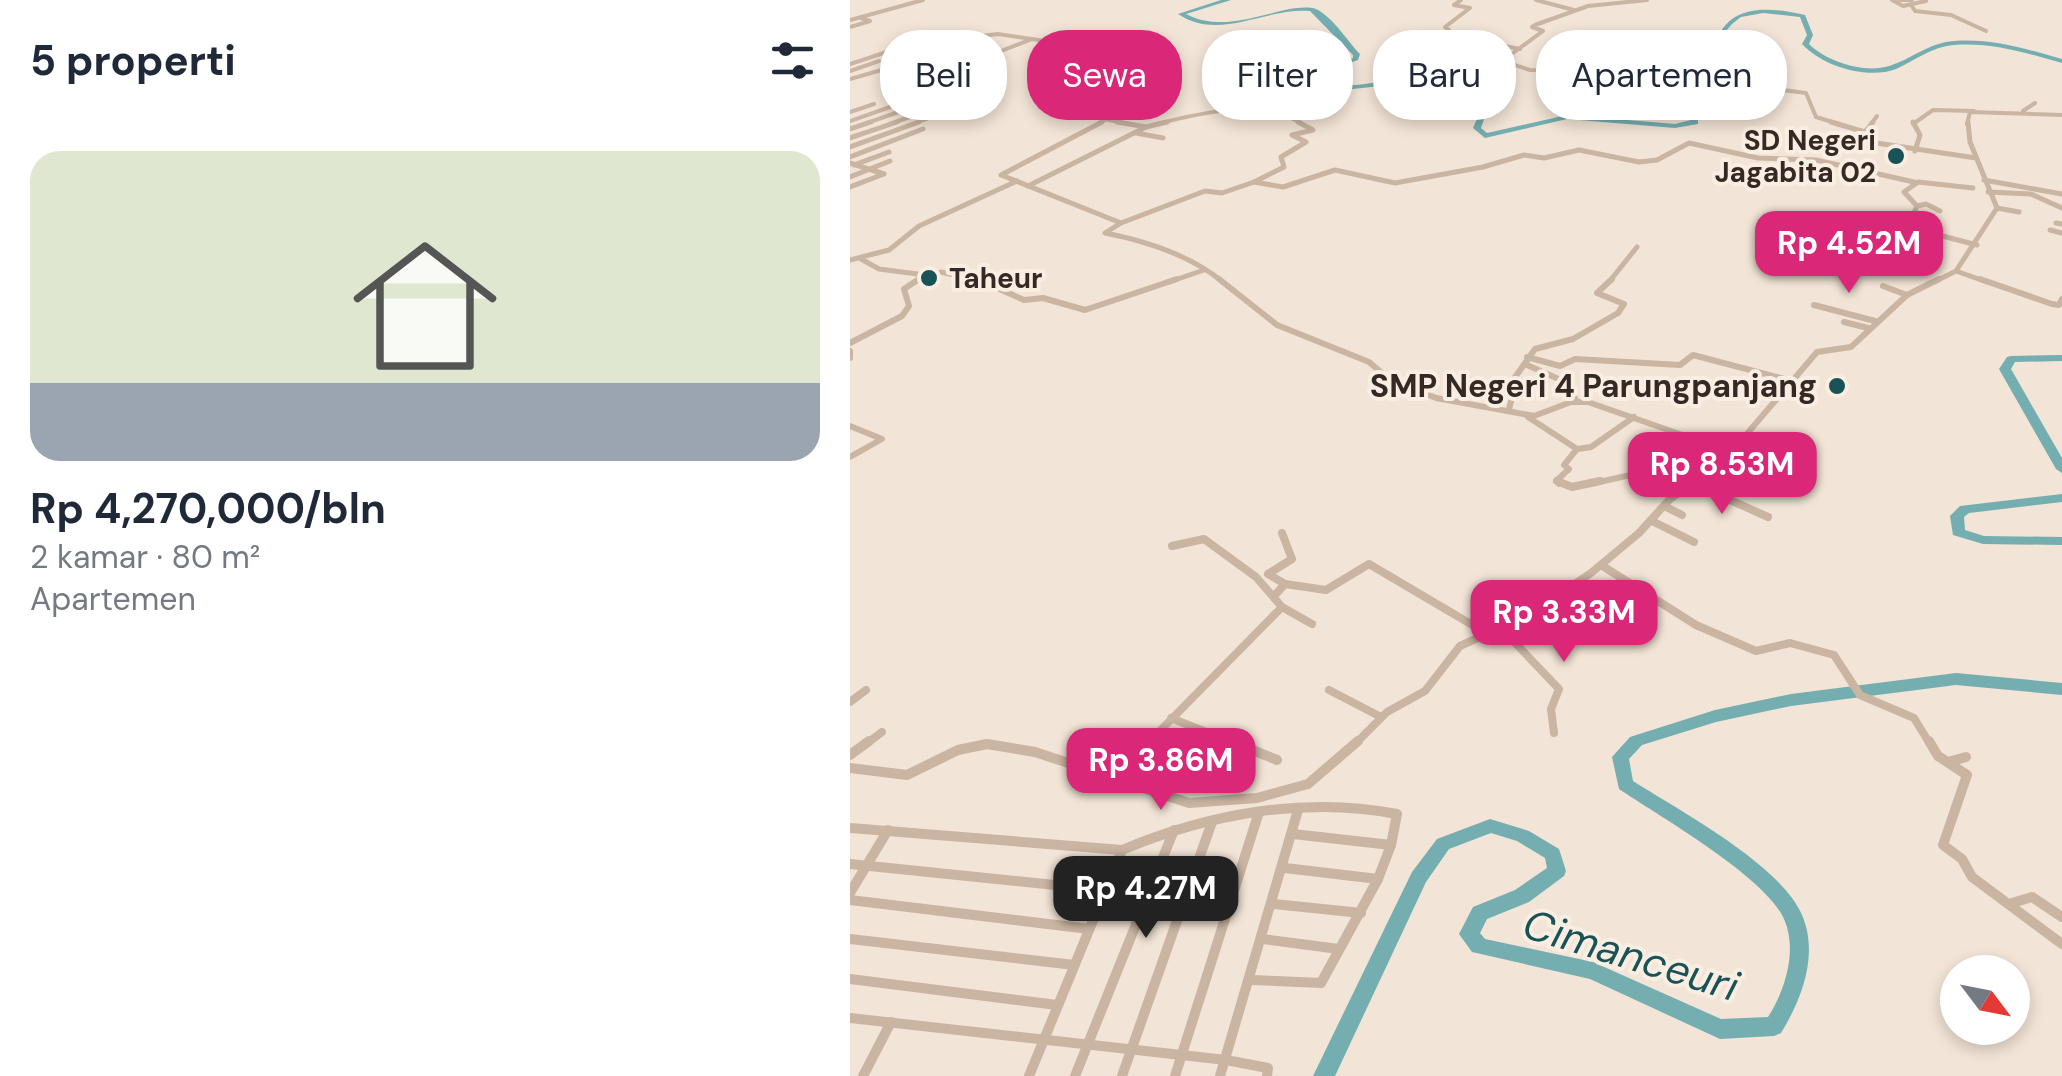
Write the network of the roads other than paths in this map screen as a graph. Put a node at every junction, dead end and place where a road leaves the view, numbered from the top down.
1 (906, 0) edge
2 (923, 0) edge
3 (1461, 0) edge
4 (1536, 0) edge
5 (1646, 0) edge
6 (1892, 0) edge
7 (1899, 0) edge
8 (1926, 1) edge
9 (1912, 3) edge
10 (1577, 10) junction
11 (867, 12) dead end
12 (850, 18) edge
13 (860, 18) junction
14 (850, 28) edge
15 (1449, 30) edge
16 (1986, 31) dead end
17 (1516, 48) edge
18 (1520, 49) junction
19 (1516, 51) edge
20 (880, 54) edge
21 (851, 63) edge
22 (867, 65) junction
23 (880, 66) edge
24 (880, 67) edge
25 (850, 71) edge
26 (850, 82) edge
27 (1787, 90) edge
28 (2036, 103) dead end
29 (874, 104) dead end
30 (880, 110) edge
31 (1974, 111) junction
32 (850, 112) edge
33 (2020, 114) junction
34 (2062, 115) edge
35 (1877, 116) dead end
36 (850, 120) edge
37 (880, 120) edge
38 (901, 120) edge
39 (924, 120) edge
40 (1102, 120) edge
41 (1109, 120) edge
42 (1146, 127) junction
43 (923, 129) dead end
44 (1864, 132) junction
45 (850, 133) edge
46 (861, 134) junction
47 (1136, 134) junction
48 (874, 138) junction
49 (1163, 138) dead end
50 (1867, 142) junction
51 (887, 143) junction
52 (850, 147) edge
53 (1915, 151) junction
54 (890, 152) dead end
55 (1869, 152) dead end
56 (1976, 158) junction
57 (890, 161) dead end
58 (851, 163) edge
59 (869, 169) junction
60 (850, 177) edge
61 (1984, 180) junction
62 (1017, 181) junction
63 (1254, 182) junction
64 (1914, 182) junction
65 (2051, 183) dead end
66 (1028, 186) junction
67 (850, 187) edge
68 (1973, 188) dead end
69 (2046, 191) junction
70 (1988, 192) junction
71 (2062, 194) edge
72 (1916, 206) junction
73 (1997, 208) junction
74 (2062, 208) edge
75 (1940, 211) dead end
76 (2019, 212) dead end
77 (1120, 223) junction
78 (2050, 230) dead end
79 (2062, 233) edge
80 (1976, 245) junction
81 (1637, 247) dead end
82 (861, 259) junction
83 (850, 260) edge
84 (1204, 270) junction
85 (1956, 271) junction
86 (925, 275) junction
87 (1883, 286) dead end
88 (1906, 295) junction
89 (2062, 299) edge
90 (1814, 305) dead end
91 (1844, 322) dead end
92 (1872, 325) junction
93 (850, 343) edge
94 (1527, 361) junction
95 (1792, 382) junction
96 (1576, 402) junction
97 (1509, 409) junction
98 (1522, 412) junction
99 (1634, 418) junction
100 (850, 426) edge
101 (1577, 449) junction
102 (1732, 451) junction
103 (850, 457) edge
104 (1722, 462) junction
105 (1776, 467) dead end
106 (1769, 482) dead end
107 (1692, 483) junction
108 (1682, 490) junction
109 (1664, 506) junction
110 (1682, 515) dead end
111 (1768, 517) dead end
112 (1652, 521) junction
113 (1282, 533) dead end
114 (1694, 542) dead end
115 (1172, 546) dead end
116 (1601, 565) junction
117 (1285, 584) junction
118 (1275, 596) junction
119 (1282, 607) junction
120 (1312, 624) dead end
121 (1501, 628) junction
122 (1486, 633) junction
123 (866, 690) dead end
124 (1329, 690) dead end
125 (850, 702) edge
126 (1381, 717) junction
127 (1171, 718) junction
128 (882, 732) dead end
129 (1554, 733) dead end
130 (850, 755) edge
131 (1966, 757) dead end
132 (1277, 760) dead end
133 (1948, 762) junction
134 (850, 768) edge
135 (1113, 778) junction
136 (1298, 810) junction
137 (1259, 812) junction
138 (1212, 822) junction
139 (850, 828) edge
140 (888, 830) junction
141 (1174, 830) junction
142 (1293, 834) junction
143 (1391, 846) junction
144 (1122, 850) junction
145 (850, 864) edge
146 (866, 866) junction
147 (1285, 868) junction
148 (1378, 878) junction
149 (1104, 890) junction
150 (850, 896) edge
151 (2012, 903) junction
152 (1274, 904) junction
153 (1360, 913) junction
154 (2062, 917) edge
155 (1089, 930) junction
156 (850, 939) edge
157 (1263, 940) junction
158 (2062, 944) edge
159 (1339, 949) junction
160 (1074, 965) junction
161 (850, 979) edge
162 (1252, 980) junction
163 (1057, 1005) junction
164 (850, 1018) edge
165 (890, 1022) junction
166 (1042, 1040) junction
167 (1086, 1045) junction
168 (1131, 1051) junction
169 (1182, 1056) junction
170 (1226, 1060) junction
171 (863, 1076) edge
172 (1028, 1076) edge
173 (1075, 1076) edge
174 (1122, 1076) edge
175 (1176, 1076) edge
176 (1220, 1076) edge
177 (1267, 1076) edge

1 - 2 street
1 - 13 street
3 - 15 street
4 - 10 street
5 - 10 street
6 - 9 street
7 - 9 street
8 - 9 street
9 - 16 street
10 - 18 street
11 - 12 street
12 - 13 street
13 - 14 street
17 - 18 street
18 - 19 street
20 - 21 street
21 - 22 street
22 - 23 street
22 - 25 street
24 - 26 street
27 - 44 street
28 - 33 street
29 - 32 street
30 - 36 street
31 - 33 street
31 - 53 street
31 - 56 street
33 - 34 street
35 - 44 street
37 - 45 street
38 - 46 street
39 - 48 street
40 - 62 street
41 - 42 street
42 - 47 street
42 - 63 street
43 - 51 street
44 - 50 street
45 - 46 street
46 - 48 street
47 - 49 street
47 - 66 street
48 - 51 street
48 - 52 street
50 - 53 street
50 - 55 street
51 - 58 street
53 - 56 street
54 - 58 street
56 - 61 street
57 - 59 street
58 - 59 street
59 - 60 street
59 - 67 street
61 - 69 street
61 - 70 street
62 - 66 street
62 - 82 street
63 - 64 street
63 - 77 street
64 - 68 street
64 - 72 street
65 - 69 street
66 - 77 street
69 - 71 street
70 - 73 street
70 - 74 street
72 - 75 street
72 - 80 street
73 - 76 street
73 - 80 street
77 - 84 street
78 - 79 street
80 - 85 street
81 - 94 street
82 - 83 street
82 - 86 street
84 - 86 street
84 - 97 street
85 - 88 street
85 - 89 street
86 - 93 street
87 - 88 street
88 - 92 street
90 - 92 street
91 - 92 street
92 - 95 street
94 - 95 street
94 - 96 street
94 - 97 street
95 - 102 street
96 - 98 street
96 - 99 street
97 - 98 street
98 - 101 street
99 - 101 street
99 - 102 street
100 - 103 street
101 - 108 street
102 - 104 street
102 - 105 street
104 - 106 street
104 - 107 street
107 - 108 street
107 - 111 street
108 - 109 street
109 - 110 street
109 - 112 street
112 - 114 street
112 - 116 street
113 - 117 street
115 - 118 street
116 - 121 street
116 - 133 street
117 - 118 street
117 - 122 street
118 - 119 street
119 - 120 street
119 - 127 street
121 - 122 street
121 - 129 street
122 - 126 street
123 - 125 street
124 - 126 street
126 - 135 street
127 - 132 street
127 - 135 street
128 - 130 street
131 - 133 street
133 - 151 street
134 - 135 street
136 - 137 street
136 - 142 street
136 - 143 street
137 - 138 street
137 - 169 street
138 - 141 street
138 - 168 street
139 - 140 street
140 - 144 street
140 - 146 street
141 - 144 street
141 - 167 street
142 - 143 street
142 - 147 street
143 - 148 street
144 - 149 street
145 - 146 street
146 - 149 street
146 - 150 street
147 - 148 street
147 - 152 street
148 - 153 street
149 - 155 street
150 - 155 street
151 - 154 street
151 - 158 street
152 - 153 street
152 - 157 street
153 - 159 street
155 - 160 street
156 - 160 street
157 - 159 street
157 - 162 street
159 - 162 street
160 - 163 street
161 - 163 street
162 - 170 street
163 - 166 street
164 - 165 street
165 - 166 street
165 - 171 street
166 - 167 street
166 - 172 street
167 - 168 street
167 - 173 street
168 - 169 street
168 - 174 street
169 - 170 street
169 - 175 street
170 - 176 street
170 - 177 street

